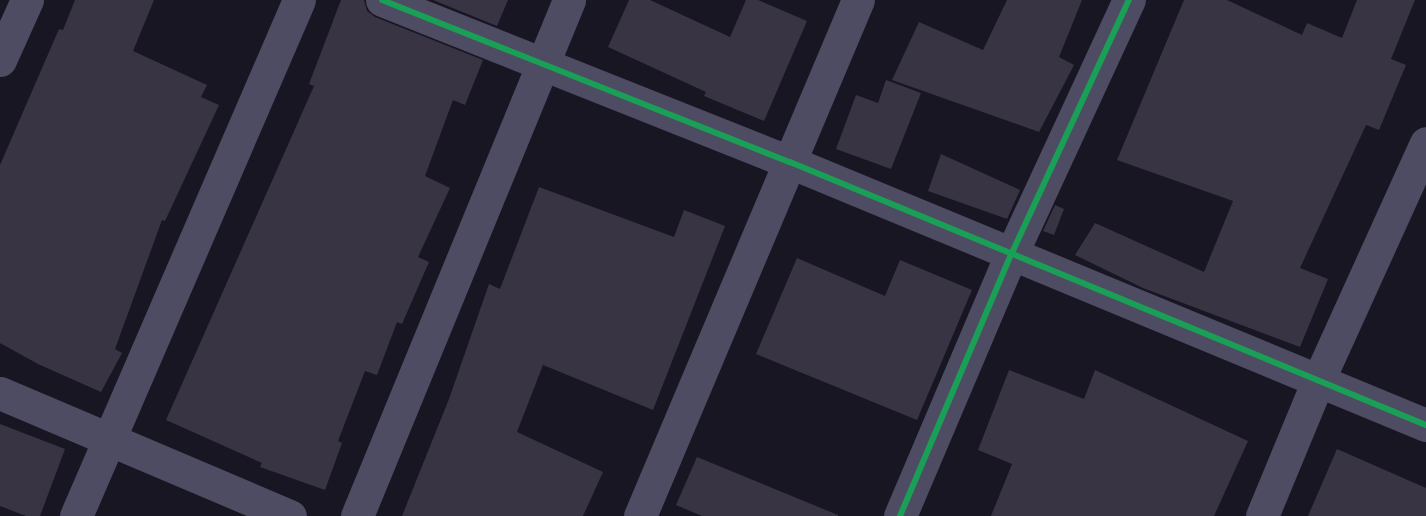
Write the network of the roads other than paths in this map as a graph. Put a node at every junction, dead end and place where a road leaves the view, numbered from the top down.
1 (27, 0) edge
2 (298, 0) edge
3 (382, 0) edge
4 (569, 0) edge
5 (858, 0) edge
6 (1129, 0) edge
7 (0, 60) edge
8 (542, 63) junction
9 (1426, 143) edge
10 (790, 162) junction
11 (1011, 255) junction
12 (1318, 381) junction
13 (0, 393) edge
14 (1426, 425) edge
15 (108, 439) junction
16 (76, 516) edge
17 (290, 516) edge
18 (357, 516) edge
19 (640, 516) edge
20 (900, 516) edge
21 (1262, 516) edge

1 - 7 street
2 - 15 street
3 - 8 street
4 - 8 street
5 - 10 street
6 - 11 street
8 - 10 street
8 - 18 street
9 - 12 street
10 - 11 street
10 - 19 street
11 - 12 street
11 - 20 street
12 - 14 street
12 - 21 street
13 - 15 street
15 - 16 street
15 - 17 street

